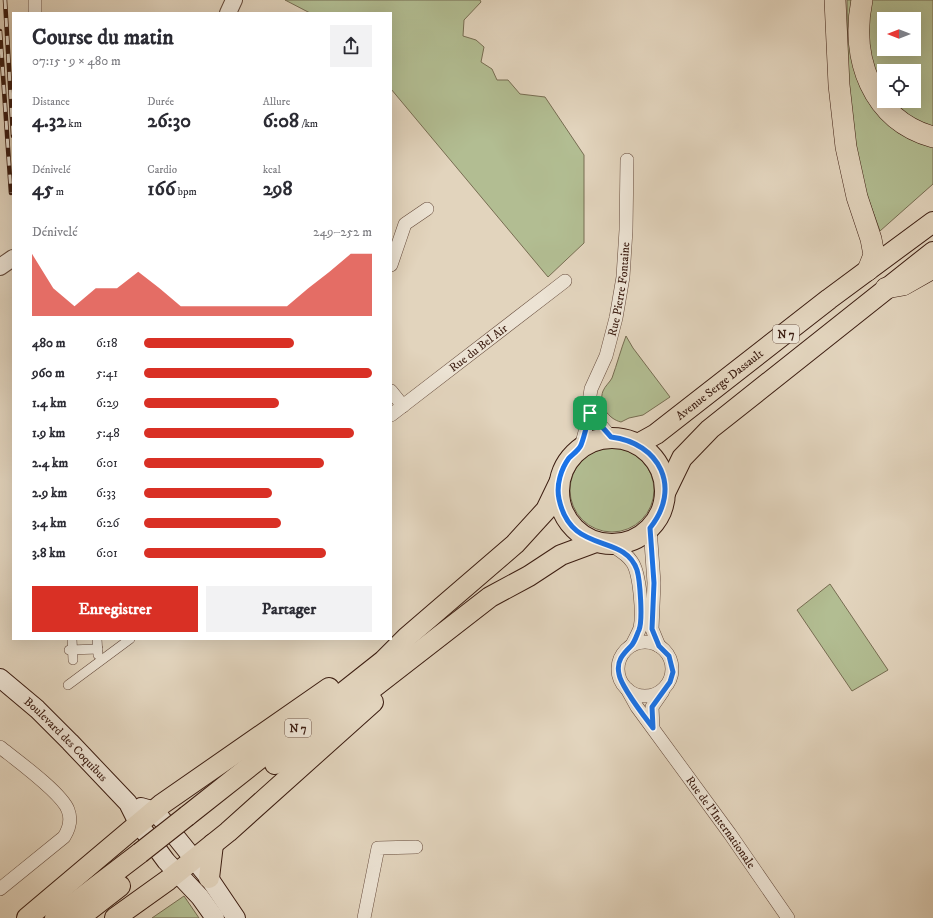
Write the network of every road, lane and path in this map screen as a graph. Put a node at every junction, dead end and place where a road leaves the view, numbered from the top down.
1 (34, 0) edge
2 (234, 0) edge
3 (835, 0) edge
4 (862, 0) edge
5 (35, 12) edge
6 (228, 12) edge
7 (933, 137) edge
8 (627, 160) dead end
9 (426, 209) dead end
10 (933, 222) edge
11 (933, 252) edge
12 (12, 259) edge
13 (392, 262) edge
14 (0, 267) edge
15 (933, 268) edge
16 (868, 270) junction
17 (564, 280) dead end
18 (886, 288) junction
19 (392, 392) edge
20 (403, 406) junction
21 (590, 413) junction
22 (392, 414) edge
23 (611, 437) junction
24 (638, 444) junction
25 (581, 446) junction
26 (559, 483) junction
27 (665, 493) junction
28 (650, 528) junction
29 (603, 544) junction
30 (407, 637) junction
31 (72, 640) edge
32 (97, 640) edge
33 (129, 640) edge
34 (632, 645) junction
35 (659, 646) junction
36 (98, 649) junction
37 (71, 650) junction
38 (416, 655) junction
39 (74, 660) dead end
40 (99, 662) junction
41 (0, 678) edge
42 (68, 685) dead end
43 (627, 689) junction
44 (663, 690) junction
45 (653, 728) junction
46 (0, 747) edge
47 (128, 803) junction
48 (155, 811) junction
49 (191, 821) junction
50 (138, 823) junction
51 (212, 844) junction
52 (416, 847) dead end
53 (144, 858) junction
54 (194, 859) junction
55 (176, 873) junction
56 (209, 878) junction
57 (0, 889) edge
58 (27, 918) edge
59 (55, 918) edge
60 (79, 918) edge
61 (115, 918) edge
62 (215, 918) edge
63 (236, 918) edge
64 (364, 918) edge
65 (788, 918) edge

1 - 5 street
2 - 6 street
3 - 16 highway
4 - 7 highway
8 - 21 street, Rue Pierre Fontaine
9 - 13 street
10 - 16 main road, Avenue Serge Dassault / N 7
11 - 18 main road, N 7
12 - 14 street
15 - 18 highway
16 - 24 main road, Avenue Serge Dassault / N 7
17 - 20 street, Rue du Bel Air
18 - 27 main road, N 7
19 - 20 street
20 - 22 street, Rue du Bel Air
21 - 23 street
21 - 25 street, Rue Pierre Fontaine
23 - 24 main road
23 - 25 main road
24 - 27 main road
25 - 26 main road
26 - 29 main road
26 - 30 main road, N 7
27 - 28 main road
28 - 29 main road
28 - 35 street
29 - 34 street
29 - 38 main road, N 7
30 - 48 main road
30 - 49 main road, N 7
31 - 37 street
32 - 36 street
33 - 40 street
34 - 35 street
34 - 43 street
35 - 44 street
36 - 37 street
36 - 40 street
37 - 39 street
38 - 49 main road, N 7
38 - 51 main road
40 - 42 street
41 - 47 main road, Boulevard des Coquibus
43 - 44 street
43 - 45 street, Rue de l'Internationale
44 - 45 street
45 - 65 street, Rue de l'Internationale
46 - 57 street
47 - 48 main road, Boulevard des Coquibus
47 - 50 main road, Boulevard des Coquibus
48 - 50 main road
48 - 54 main road
49 - 53 main road, N 7, bridge
50 - 55 main road, Boulevard des Coquibus
50 - 58 main road
51 - 54 main road
51 - 56 main road
52 - 64 street
53 - 59 main road, N 7
53 - 60 main road, N 7
54 - 55 main road
54 - 56 main road
55 - 61 main road
55 - 62 main road, Boulevard des Coquibus
56 - 63 main road

